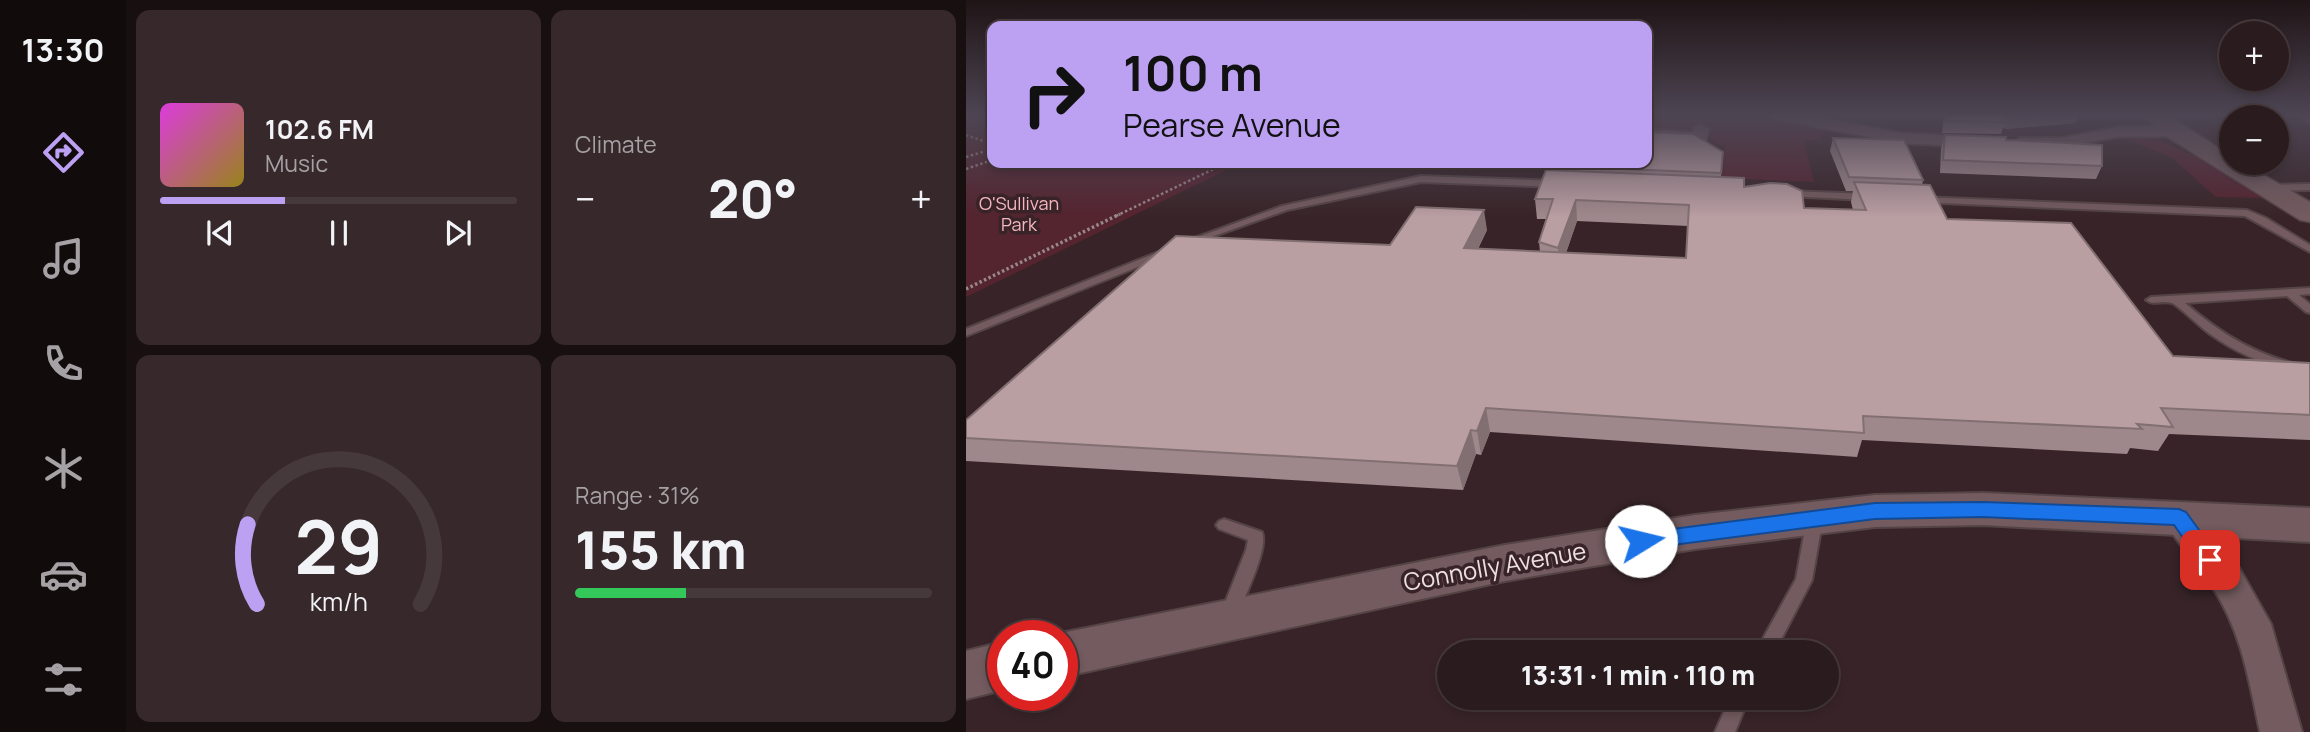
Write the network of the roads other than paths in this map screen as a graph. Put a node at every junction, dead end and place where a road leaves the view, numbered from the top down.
1 (2202, 148) edge
2 (1573, 185) edge
3 (2310, 187) edge
4 (2266, 188) junction
5 (1781, 194) edge
6 (1878, 198) edge
7 (1905, 199) edge
8 (2310, 214) edge
9 (1184, 244) edge
10 (2310, 249) edge
11 (1171, 250) edge
12 (2310, 291) edge
13 (2290, 293) junction
14 (2151, 300) dead end
15 (2175, 300) junction
16 (2310, 310) edge
17 (966, 333) edge
18 (2310, 371) edge
19 (2179, 517) junction
20 (1815, 518) junction
21 (1224, 525) dead end
22 (2310, 525) edge
23 (1228, 620) junction
24 (1771, 640) edge
25 (1078, 651) edge
26 (987, 670) edge
27 (966, 675) edge
28 (1735, 710) edge
29 (1725, 732) edge
30 (2281, 732) edge

1 - 4 main road
2 - 9 lane
3 - 4 lane
4 - 8 main road
5 - 6 lane
7 - 10 lane
11 - 17 lane
12 - 13 lane
13 - 15 lane
13 - 16 lane
14 - 15 lane
15 - 18 lane
19 - 20 street, Connolly Avenue
19 - 22 street, Connolly Avenue
19 - 30 street
20 - 23 street, Connolly Avenue
20 - 24 lane
21 - 23 lane
23 - 25 street, Connolly Avenue
26 - 27 street
28 - 29 lane

